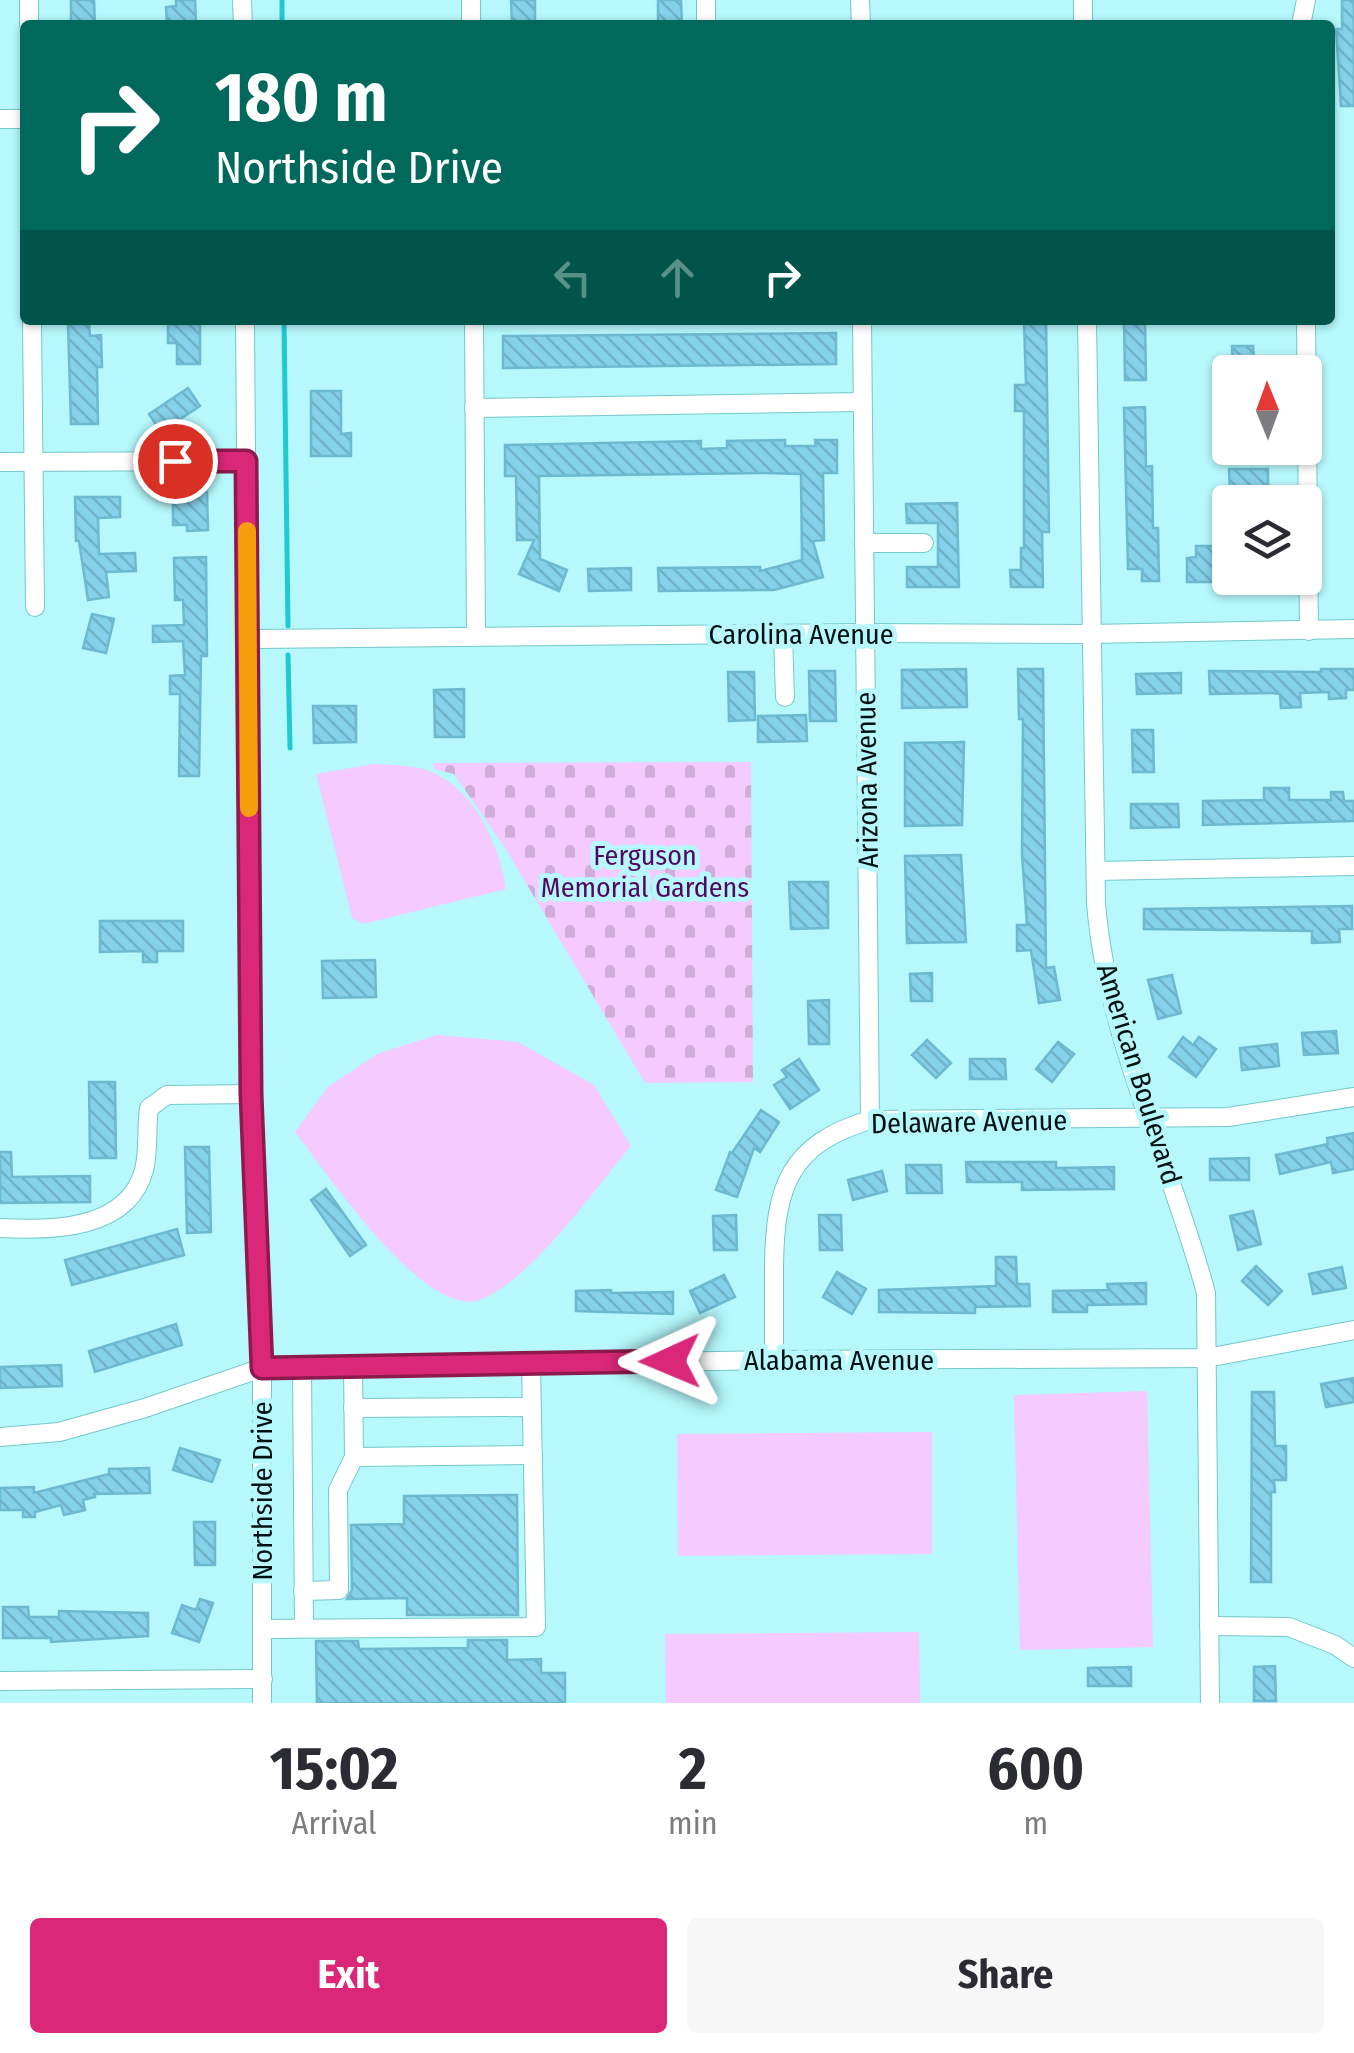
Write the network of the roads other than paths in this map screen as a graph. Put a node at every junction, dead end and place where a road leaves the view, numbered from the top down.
1 (32, 325) edge
2 (245, 325) edge
3 (474, 325) edge
4 (862, 325) edge
5 (1087, 325) edge
6 (1306, 325) edge
7 (862, 402) junction
8 (474, 408) junction
9 (246, 461) junction
10 (0, 462) edge
11 (33, 462) junction
12 (864, 543) junction
13 (924, 543) dead end
14 (35, 607) dead end
15 (1354, 630) edge
16 (1309, 632) junction
17 (865, 633) junction
18 (783, 634) junction
19 (1091, 634) junction
20 (476, 636) junction
21 (248, 638) junction
22 (785, 697) dead end
23 (1354, 866) edge
24 (1096, 871) junction
25 (251, 1094) junction
26 (1354, 1096) edge
27 (870, 1120) junction
28 (1149, 1120) junction
29 (0, 1228) edge
30 (1354, 1330) edge
31 (1207, 1358) junction
32 (774, 1360) junction
33 (532, 1364) junction
34 (353, 1366) junction
35 (302, 1367) junction
36 (262, 1368) junction
37 (532, 1407) junction
38 (353, 1408) junction
39 (0, 1437) edge
40 (533, 1455) junction
41 (354, 1457) junction
42 (304, 1590) junction
43 (1209, 1626) junction
44 (304, 1628) junction
45 (262, 1629) junction
46 (1354, 1658) edge
47 (262, 1680) junction
48 (0, 1681) edge
49 (262, 1703) edge
50 (1210, 1703) edge

1 - 11 street
2 - 9 street, Northside Drive
3 - 8 street
4 - 7 street, Arizona Avenue
5 - 19 street, American Boulevard
6 - 16 street
7 - 8 street
7 - 12 street, Arizona Avenue
8 - 20 street
9 - 11 street
9 - 21 street, Northside Drive
10 - 11 street
11 - 14 street
12 - 13 street
12 - 17 street, Arizona Avenue
15 - 16 street, Carolina Avenue
16 - 19 street, Carolina Avenue
17 - 18 street, Carolina Avenue
17 - 19 street, Carolina Avenue
17 - 27 street, Arizona Avenue
18 - 20 street, Carolina Avenue
18 - 22 street
19 - 24 street, American Boulevard
20 - 21 street, Carolina Avenue
21 - 25 street, Northside Drive
23 - 24 street
24 - 28 street, American Boulevard
25 - 29 street
25 - 36 street, Northside Drive
26 - 28 street, Delaware Avenue
27 - 28 street, Delaware Avenue
27 - 32 street, Delaware Avenue
28 - 31 street, American Boulevard
30 - 31 street, Alabama Avenue
31 - 32 street, Alabama Avenue
31 - 43 street, American Boulevard
32 - 33 street, Alabama Avenue
33 - 34 street, Alabama Avenue
33 - 37 street
34 - 35 street, Alabama Avenue
34 - 38 street
35 - 36 street, Alabama Avenue
35 - 42 street
36 - 39 street, Alabama Avenue
36 - 45 street, Northside Drive
37 - 38 street
37 - 40 street
38 - 41 street
40 - 41 street
40 - 44 street
41 - 42 street
42 - 44 street
43 - 46 street
43 - 50 street, American Boulevard
44 - 45 street
45 - 47 street, Northside Drive
47 - 48 street
47 - 49 street, Northside Drive

